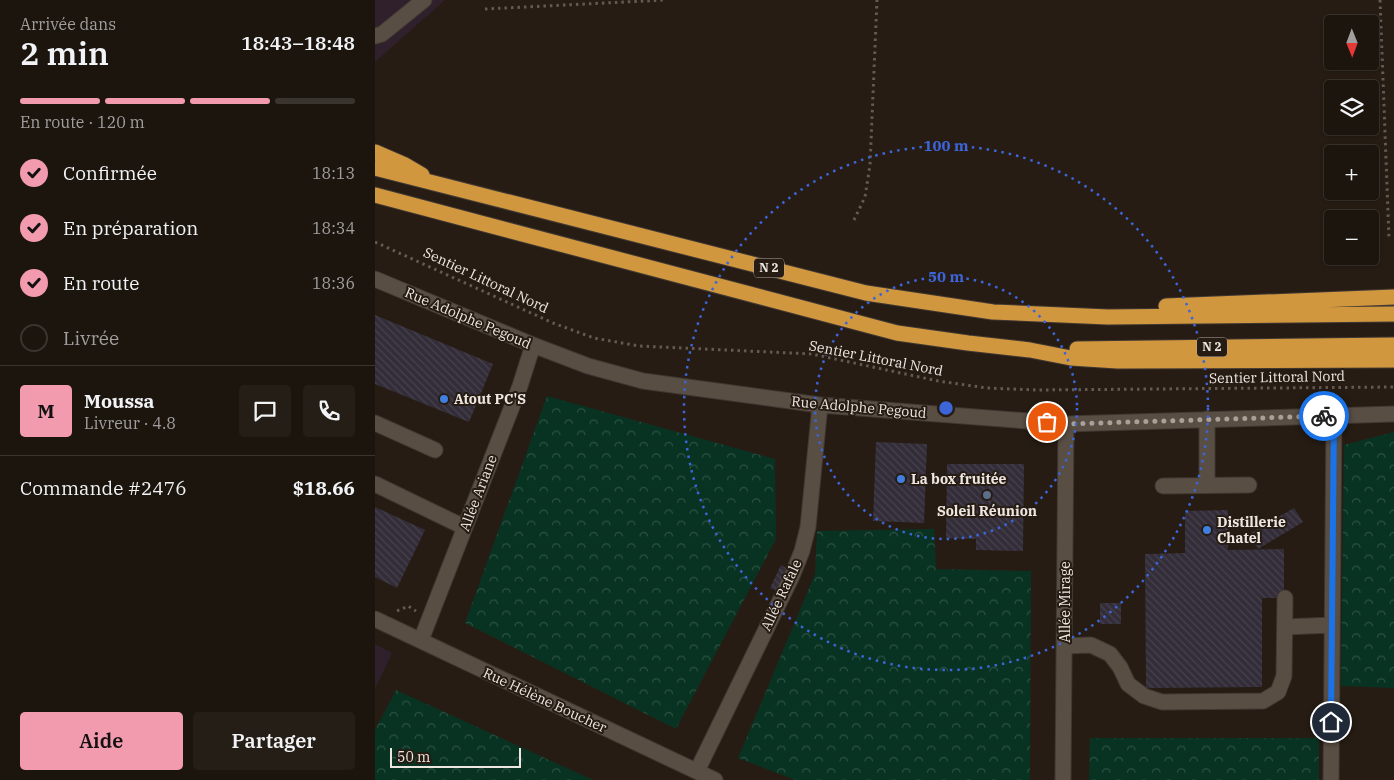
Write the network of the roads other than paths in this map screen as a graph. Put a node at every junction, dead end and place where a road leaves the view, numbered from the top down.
1 (423, 0) edge
2 (375, 36) edge
3 (375, 152) edge
4 (375, 168) edge
5 (436, 184) junction
6 (375, 196) edge
7 (375, 279) edge
8 (1394, 297) edge
9 (1394, 314) edge
10 (1107, 317) junction
11 (533, 345) junction
12 (1394, 345) edge
13 (1030, 350) junction
14 (1394, 360) edge
15 (820, 405) junction
16 (1394, 414) edge
17 (1334, 415) junction
18 (1207, 419) junction
19 (375, 423) edge
20 (1066, 424) junction
21 (435, 450) dead end
22 (375, 484) edge
23 (1207, 485) junction
24 (1249, 485) dead end
25 (1163, 486) dead end
26 (465, 527) junction
27 (1285, 598) dead end
28 (375, 620) edge
29 (1332, 625) junction
30 (1285, 626) junction
31 (421, 640) junction
32 (1064, 646) junction
33 (697, 771) junction
34 (715, 780) edge
35 (1063, 780) edge
36 (1331, 780) edge

1 - 2 street
3 - 5 highway
4 - 5 highway, N 2
5 - 10 highway, N 2
6 - 13 highway, N 2
7 - 11 street, Rue Adolphe Pegoud
8 - 10 highway
9 - 10 highway, N 2
11 - 15 street, Rue Adolphe Pegoud
11 - 26 street, Allée Ariane
12 - 13 highway, N 2
13 - 14 highway
15 - 20 street, Rue Adolphe Pegoud
15 - 33 street, Allée Rafale
16 - 17 street, Rue Adolphe Pegoud
17 - 18 street, Rue Adolphe Pegoud
17 - 29 street
18 - 20 street, Rue Adolphe Pegoud
18 - 23 street
19 - 21 street
20 - 32 street, Allée Mirage
22 - 26 street
23 - 24 street
23 - 25 street
26 - 31 street, Allée Ariane
27 - 30 street
28 - 31 street, Rue Hélène Boucher
29 - 30 street
29 - 36 street
30 - 32 street
31 - 33 street, Rue Hélène Boucher
32 - 35 street, Allée Mirage
33 - 34 street, Rue Hélène Boucher

